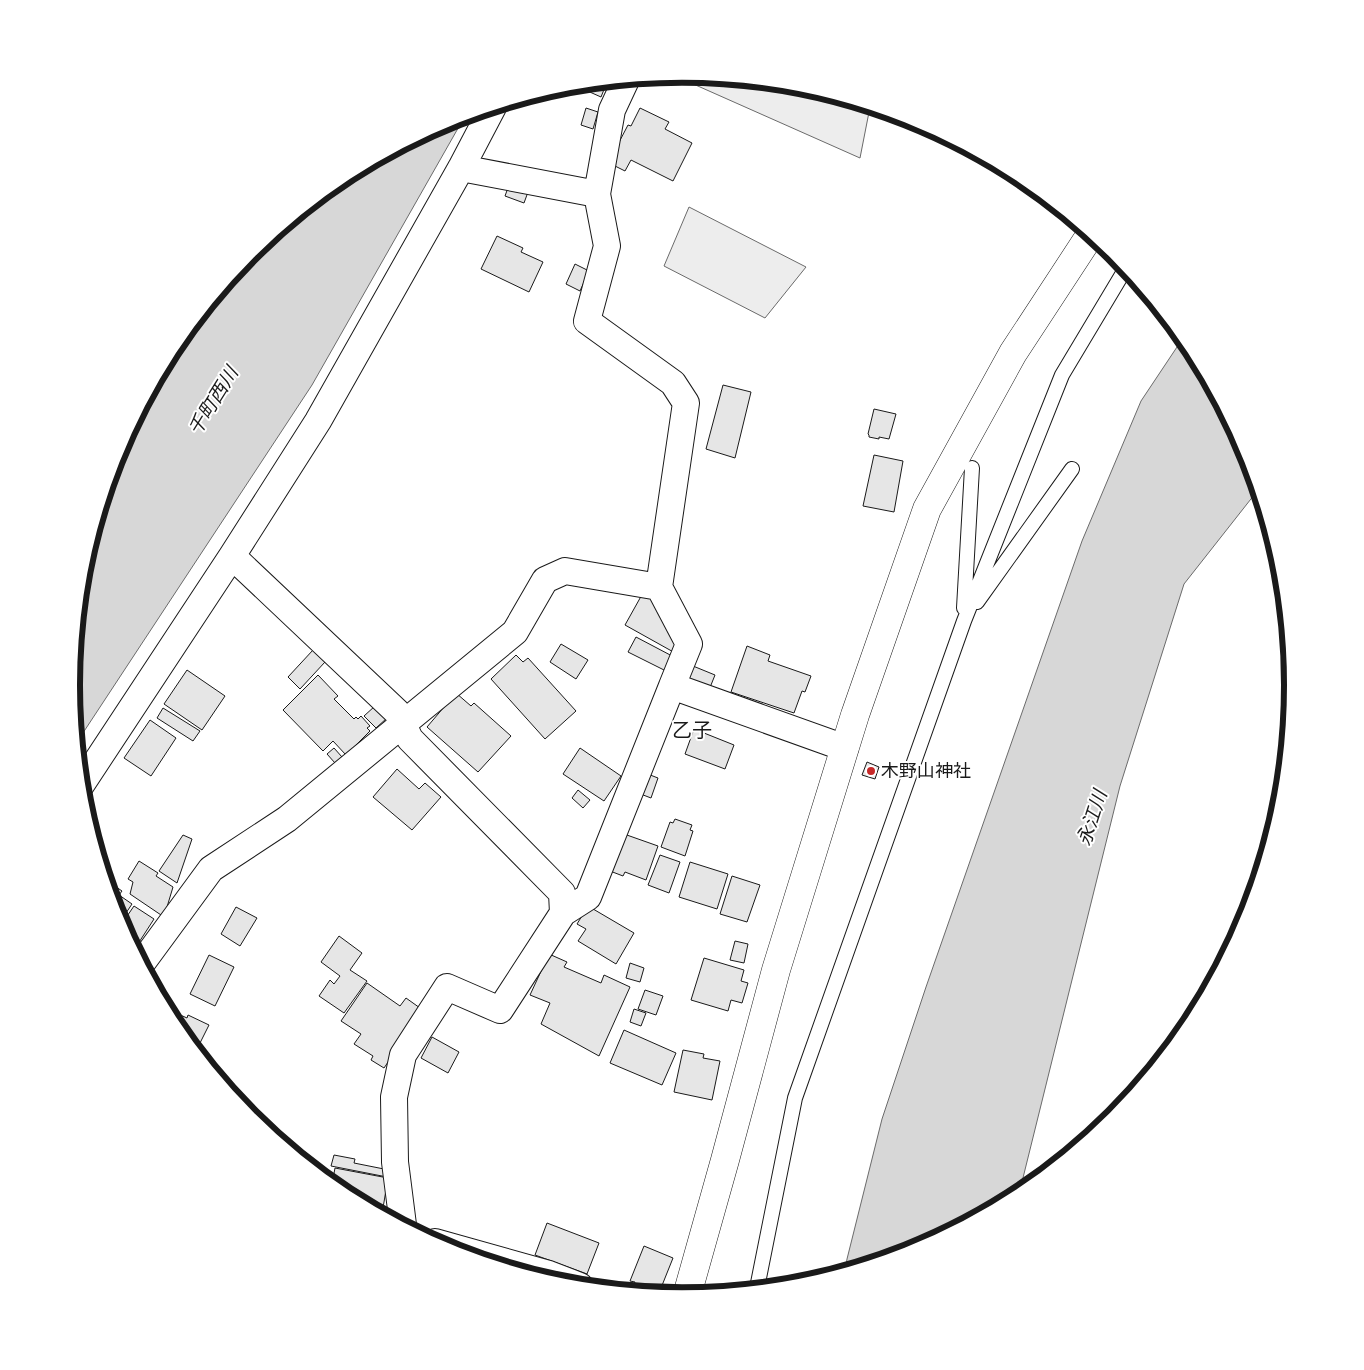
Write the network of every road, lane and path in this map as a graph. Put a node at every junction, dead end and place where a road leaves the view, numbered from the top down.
1 (623, 86) edge
2 (489, 115) edge
3 (461, 168) junction
4 (598, 194) junction
5 (1087, 240) edge
6 (1122, 274) edge
7 (972, 468) dead end
8 (1072, 469) dead end
9 (232, 556) junction
10 (659, 587) junction
11 (964, 621) junction
12 (672, 686) junction
13 (402, 724) junction
14 (845, 748) junction
15 (87, 776) edge
16 (563, 913) junction
17 (146, 958) edge
18 (402, 1217) edge
19 (758, 1282) edge
20 (689, 1287) edge

1 - 4 street
2 - 3 street
3 - 4 street
3 - 9 street
4 - 10 street
5 - 14 street
6 - 11 lane
7 - 11 lane
8 - 11 lane
9 - 13 street
9 - 15 street
10 - 12 street
10 - 13 street
11 - 19 lane
12 - 14 street
12 - 16 street
13 - 16 street
13 - 17 street
14 - 20 street
16 - 18 street

